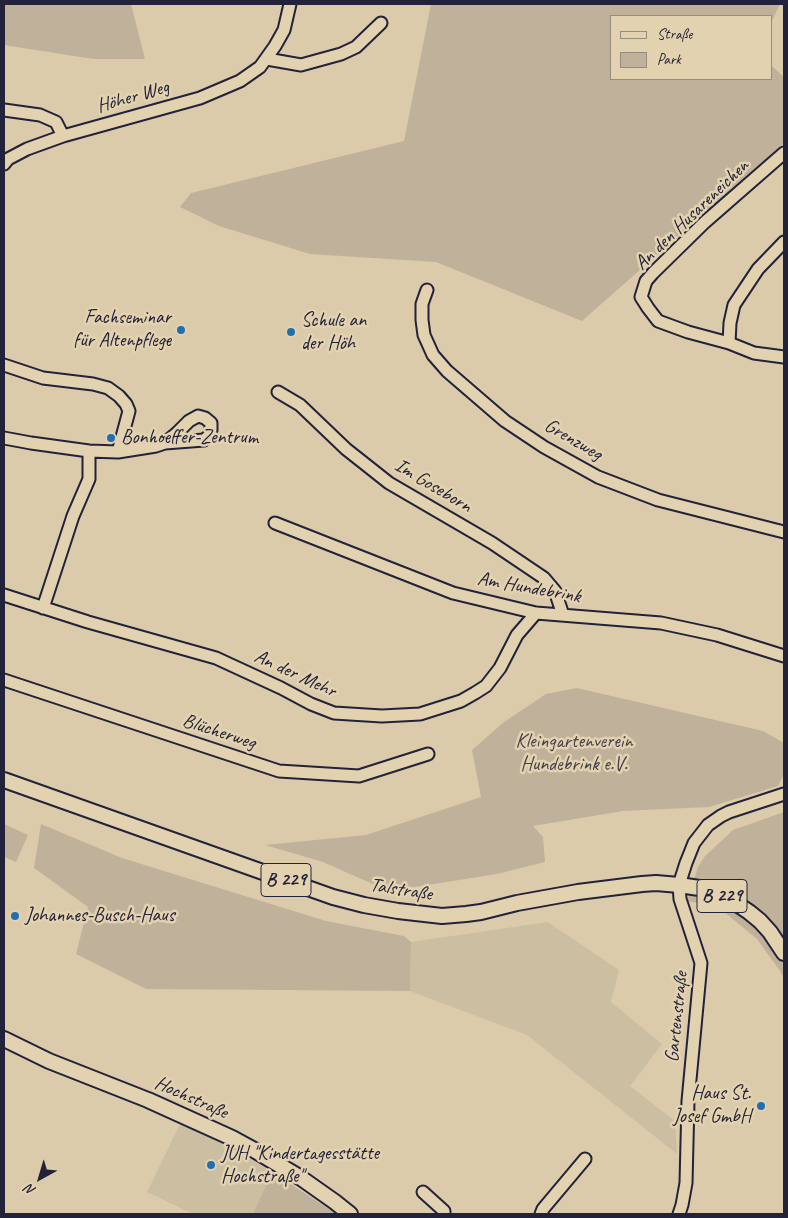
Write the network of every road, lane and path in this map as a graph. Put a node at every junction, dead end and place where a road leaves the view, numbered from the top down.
1 (290, 4) edge
2 (381, 23) dead end
3 (267, 59) junction
4 (4, 110) edge
5 (63, 136) junction
6 (784, 153) edge
7 (4, 164) edge
8 (784, 242) edge
9 (427, 290) dead end
10 (729, 343) junction
11 (784, 357) edge
12 (4, 365) edge
13 (278, 392) dead end
14 (4, 438) edge
15 (165, 444) dead end
16 (88, 451) junction
17 (118, 452) junction
18 (276, 522) dead end
19 (784, 532) edge
20 (4, 595) edge
21 (43, 608) junction
22 (536, 613) junction
23 (563, 615) junction
24 (784, 656) edge
25 (4, 680) edge
26 (428, 754) dead end
27 (4, 780) edge
28 (784, 794) edge
29 (679, 885) junction
30 (784, 953) edge
31 (4, 1039) edge
32 (586, 1159) dead end
33 (423, 1192) dead end
34 (350, 1214) edge
35 (444, 1214) edge
36 (541, 1214) edge
37 (679, 1214) edge

1 - 3 street, Höher Weg
2 - 3 street
3 - 5 street, Höher Weg
4 - 5 street
5 - 7 street, Höher Weg
6 - 10 street, An den Husareneichen
8 - 10 street
9 - 19 street, Grenzweg
10 - 11 street, An den Husareneichen
12 - 17 street
13 - 23 street, Im Goseborn
14 - 16 street
15 - 17 street
16 - 17 street
16 - 21 street
18 - 22 street, Am Hundebrink
20 - 21 street, An der Mehr
21 - 22 street, An der Mehr
22 - 23 street, Am Hundebrink
23 - 24 street, Am Hundebrink
25 - 26 street, Blücherweg
27 - 29 main road, Talstraße / B 229
28 - 29 street
29 - 30 main road, Talstraße / B 229
29 - 37 street, Gartenstraße
31 - 34 main road, Hochstraße
32 - 36 street
33 - 35 street

